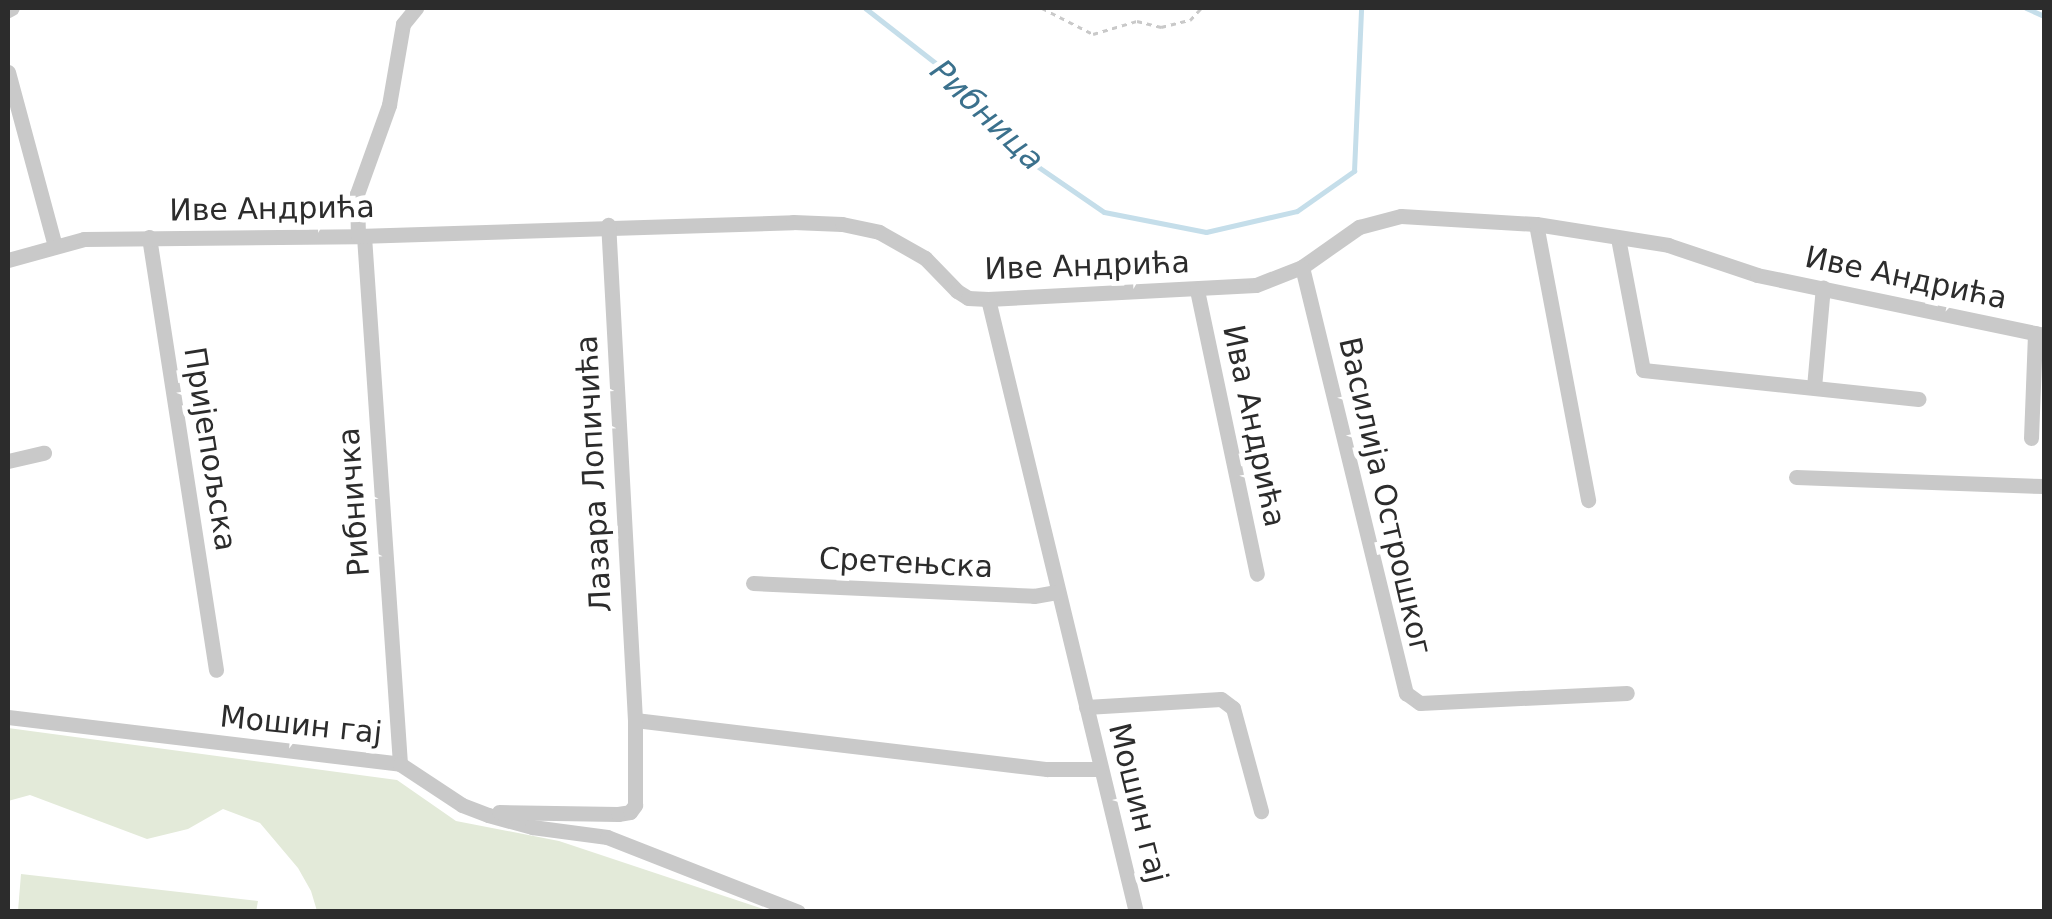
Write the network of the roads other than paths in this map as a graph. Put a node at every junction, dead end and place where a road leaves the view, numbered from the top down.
1 (416, 8) edge
2 (8, 72) edge
3 (1536, 224) junction
4 (608, 225) junction
5 (361, 236) junction
6 (149, 237) junction
7 (1618, 238) junction
8 (54, 244) junction
9 (8, 260) edge
10 (1302, 267) junction
11 (1822, 287) junction
12 (1196, 290) junction
13 (988, 299) junction
14 (2040, 334) edge
15 (1814, 387) junction
16 (1918, 399) dead end
17 (2030, 438) dead end
18 (44, 453) dead end
19 (8, 461) edge
20 (1796, 478) dead end
21 (2044, 486) edge
22 (1588, 500) dead end
23 (1257, 574) dead end
24 (752, 583) dead end
25 (1058, 592) junction
26 (216, 670) dead end
27 (1627, 693) dead end
28 (1086, 708) junction
29 (8, 717) edge
30 (635, 720) junction
31 (400, 764) junction
32 (1099, 769) junction
33 (1261, 811) dead end
34 (488, 815) junction
35 (798, 912) edge
36 (1136, 912) edge

1 - 5 street, Рибничка
2 - 8 street
3 - 7 street, Иве Андрића
3 - 10 street, Иве Андрића
3 - 22 street
4 - 5 street, Иве Андрића
4 - 13 street, Иве Андрића
4 - 30 street, Лазара Лопичића
5 - 6 street, Иве Андрића
5 - 31 street, Рибничка
6 - 8 street, Иве Андрића
6 - 26 street, Пријепољска
7 - 11 street, Иве Андрића
7 - 15 street
8 - 9 street, Иве Андрића
10 - 12 street, Иве Андрића
10 - 27 street, Василија Острошког
11 - 14 street, Иве Андрића
11 - 15 street
12 - 13 street, Иве Андрића
12 - 23 street, Ива Андрића
13 - 25 street, Мошин гај
14 - 17 street
15 - 16 street
18 - 19 street
20 - 21 street
24 - 25 street, Сретењска
25 - 28 street, Мошин гај
28 - 32 street, Мошин гај
28 - 33 street, Мошин гај
29 - 31 street, Мошин гај
30 - 32 street
30 - 34 street, Лазара Лопичића
31 - 34 street, Мошин гај
32 - 36 street, Мошин гај
34 - 35 street, Мошин гај

